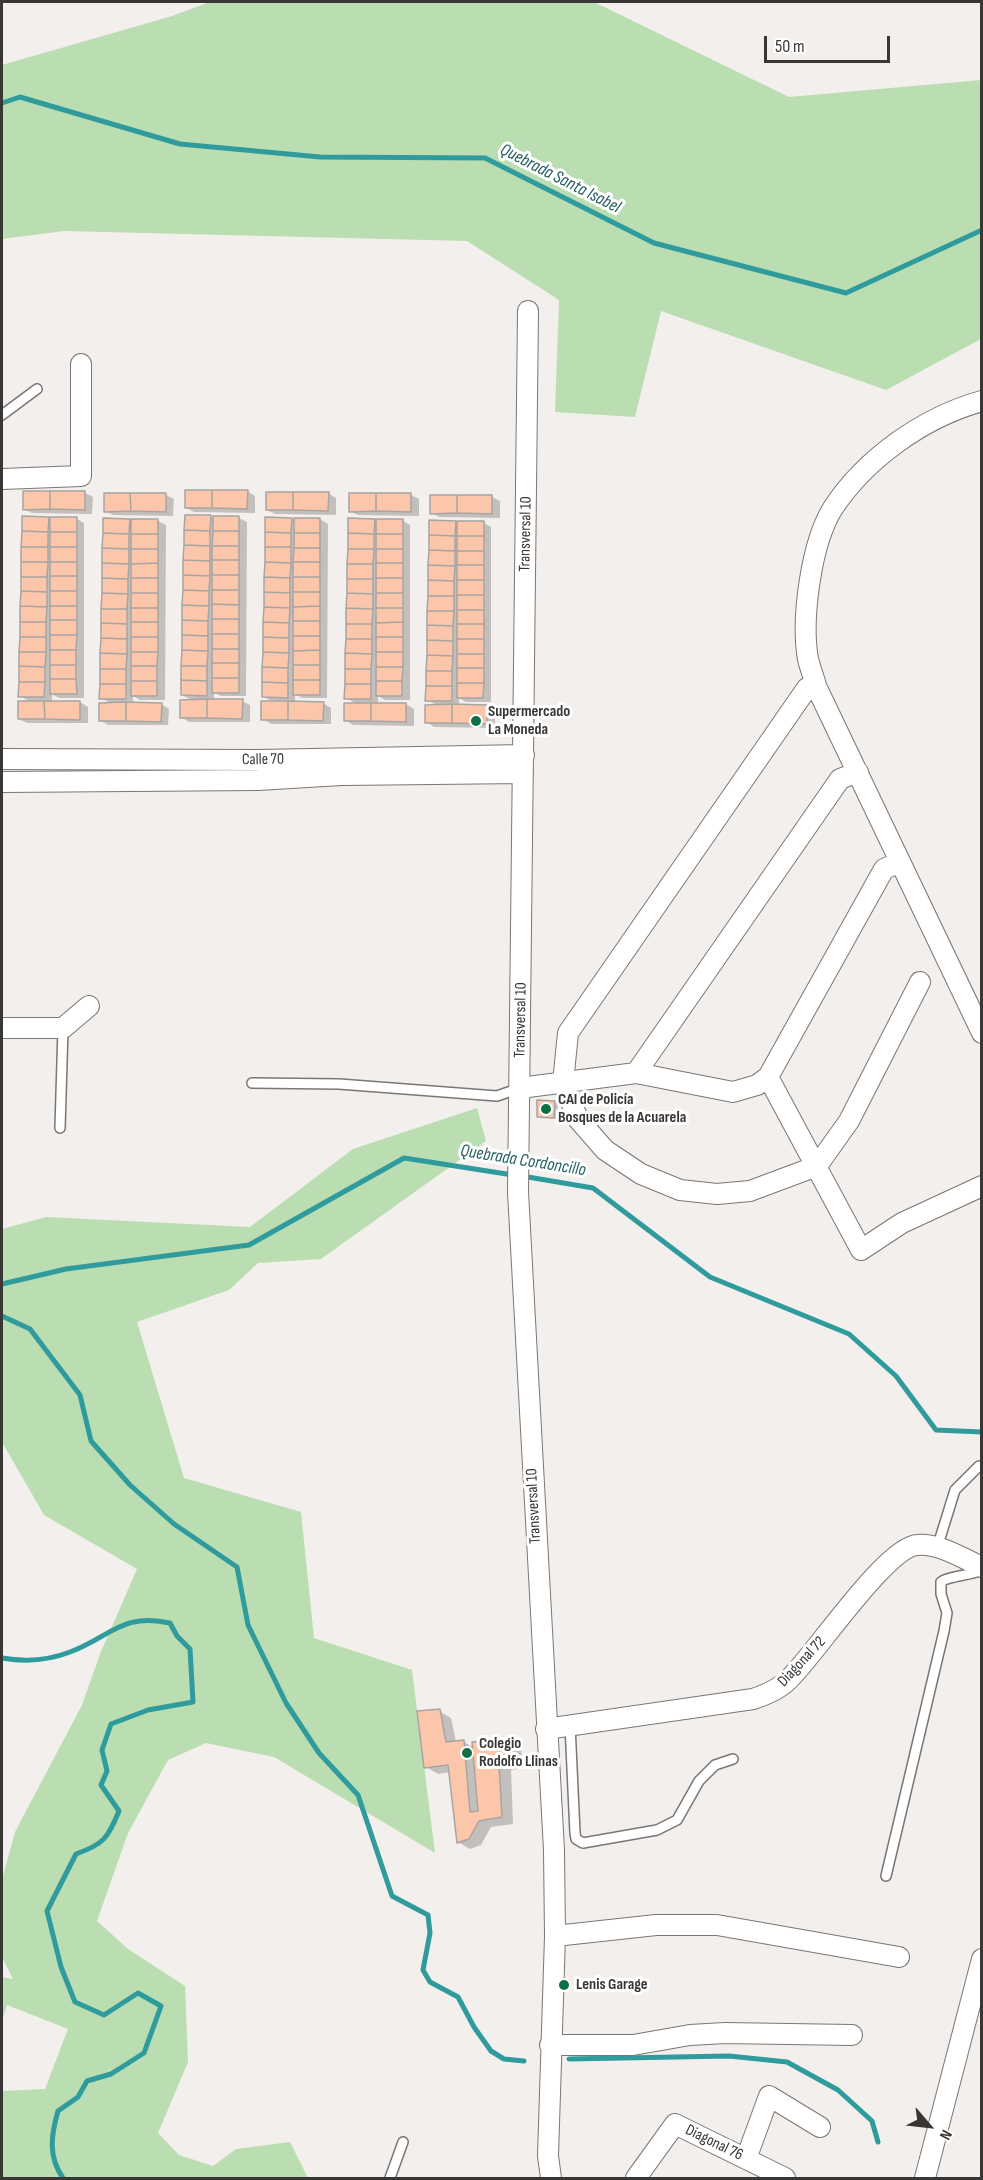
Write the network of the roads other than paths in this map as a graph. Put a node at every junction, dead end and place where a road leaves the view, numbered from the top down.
1 (528, 311) dead end
2 (81, 364) dead end
3 (37, 389) dead end
4 (981, 401) edge
5 (2, 415) edge
6 (2, 479) edge
7 (816, 686) junction
8 (2, 759) edge
9 (523, 764) junction
10 (858, 772) junction
11 (2, 782) edge
12 (900, 862) junction
13 (920, 982) dead end
14 (89, 1006) dead end
15 (2, 1028) edge
16 (63, 1028) junction
17 (981, 1033) edge
18 (636, 1072) junction
19 (768, 1077) junction
20 (252, 1083) dead end
21 (563, 1083) junction
22 (520, 1088) junction
23 (60, 1128) dead end
24 (817, 1166) junction
25 (981, 1186) edge
26 (979, 1466) dead end
27 (937, 1548) junction
28 (981, 1568) edge
29 (570, 1725) junction
30 (546, 1729) junction
31 (734, 1759) dead end
32 (886, 1876) dead end
33 (555, 1936) junction
34 (899, 1957) dead end
35 (981, 1959) edge
36 (852, 2035) dead end
37 (550, 2045) junction
38 (820, 2127) dead end
39 (403, 2142) dead end
40 (746, 2159) junction
41 (390, 2178) edge
42 (551, 2178) edge
43 (636, 2178) edge
44 (784, 2178) edge
45 (925, 2178) edge

1 - 9 street, Transversal 10
2 - 6 street
3 - 5 lane
4 - 7 street
7 - 10 street
7 - 21 street
8 - 9 street, Calle 70
9 - 11 street, Calle 70
9 - 22 street, Transversal 10
10 - 12 street
10 - 18 street
12 - 17 street
12 - 19 street
13 - 24 street
14 - 16 street
15 - 16 street
16 - 23 lane
18 - 19 street
18 - 21 street
19 - 24 street
20 - 22 lane
21 - 22 street
21 - 24 street
22 - 30 street, Transversal 10
24 - 25 street
26 - 27 lane
27 - 28 street, Diagonal 72
27 - 29 street, Diagonal 72
28 - 32 lane
29 - 30 street, Diagonal 72
29 - 31 lane
30 - 33 street, Transversal 10
33 - 34 street
33 - 37 street, Transversal 10
35 - 45 street
36 - 37 street
37 - 42 street, Transversal 10
38 - 40 street
39 - 41 lane
40 - 43 street, Diagonal 76
40 - 44 street, Diagonal 76

